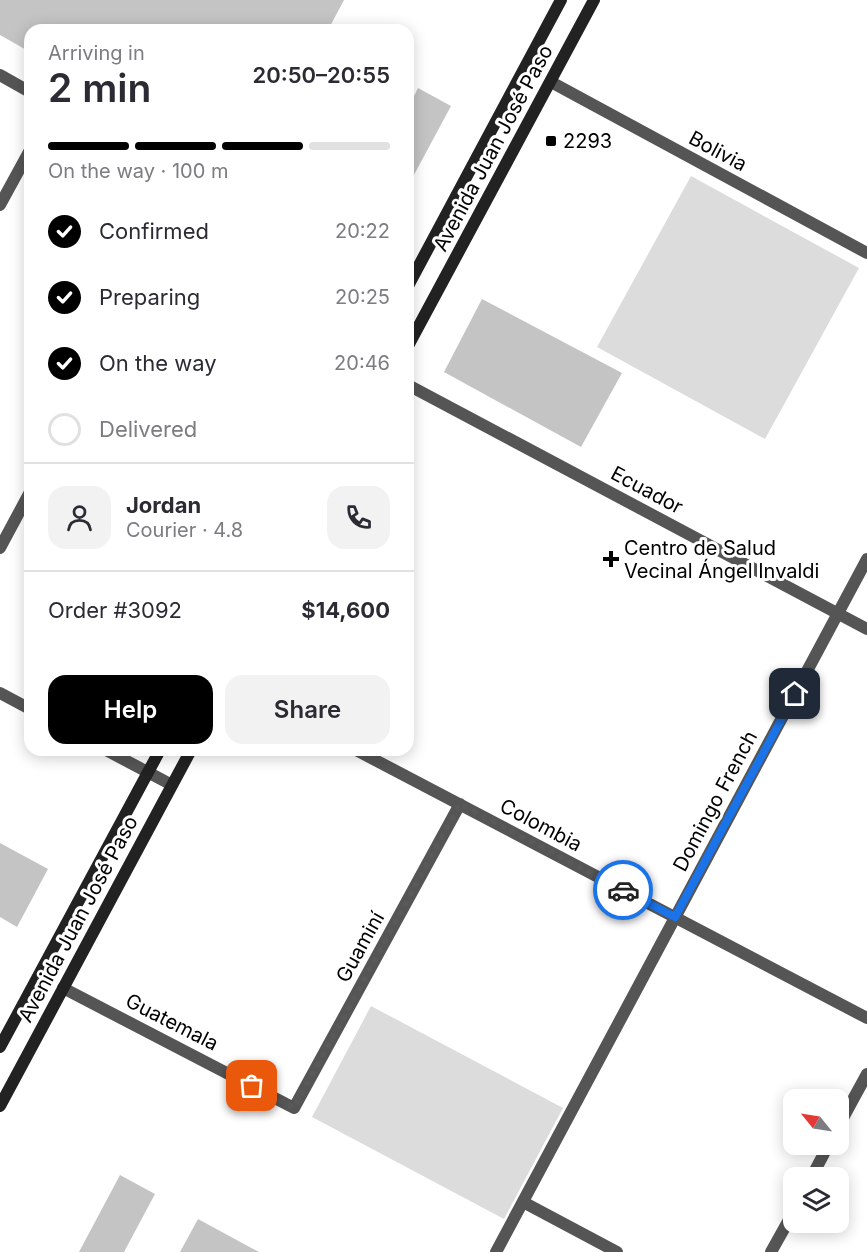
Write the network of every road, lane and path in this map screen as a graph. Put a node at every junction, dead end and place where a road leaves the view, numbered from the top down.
1 (561, 0) edge
2 (594, 0) edge
3 (0, 75) edge
4 (550, 82) junction
5 (24, 89) edge
6 (24, 161) edge
7 (0, 205) edge
8 (867, 254) edge
9 (414, 275) edge
10 (414, 335) edge
11 (414, 388) edge
12 (24, 503) edge
13 (0, 548) edge
14 (867, 559) edge
15 (838, 614) junction
16 (867, 629) edge
17 (0, 693) edge
18 (24, 706) edge
19 (117, 756) edge
20 (157, 756) edge
21 (188, 756) edge
22 (368, 756) edge
23 (148, 772) junction
24 (172, 785) junction
25 (460, 804) junction
26 (675, 917) junction
27 (63, 988) junction
28 (867, 1018) edge
29 (0, 1047) edge
30 (867, 1074) edge
31 (0, 1106) edge
32 (849, 1107) edge
33 (294, 1108) joint
34 (523, 1202) junction
35 (783, 1230) edge
36 (496, 1252) edge
37 (617, 1252) edge
38 (771, 1252) edge

1 - 9 main road, Avenida Juan José Paso
2 - 4 main road, Avenida Juan José Paso
3 - 5 street
4 - 8 street, Bolivia
4 - 10 main road, Avenida Juan José Paso
6 - 7 street
11 - 15 street, Ecuador
12 - 13 street
14 - 15 street, Domingo French
15 - 16 street, Ecuador
15 - 26 street, Domingo French
17 - 18 street
19 - 23 street
20 - 23 main road, Avenida Juan José Paso
21 - 24 main road, Avenida Juan José Paso
22 - 25 street, Colombia
23 - 24 street
23 - 29 main road, Avenida Juan José Paso
24 - 27 main road, Avenida Juan José Paso
25 - 26 street, Colombia
25 - 33 street, Guaminí
26 - 28 street, Colombia
26 - 34 street, Domingo French
27 - 31 main road, Avenida Juan José Paso
27 - 33 street, Guatemala
30 - 32 street
34 - 36 street, Domingo French
34 - 37 street
35 - 38 street

